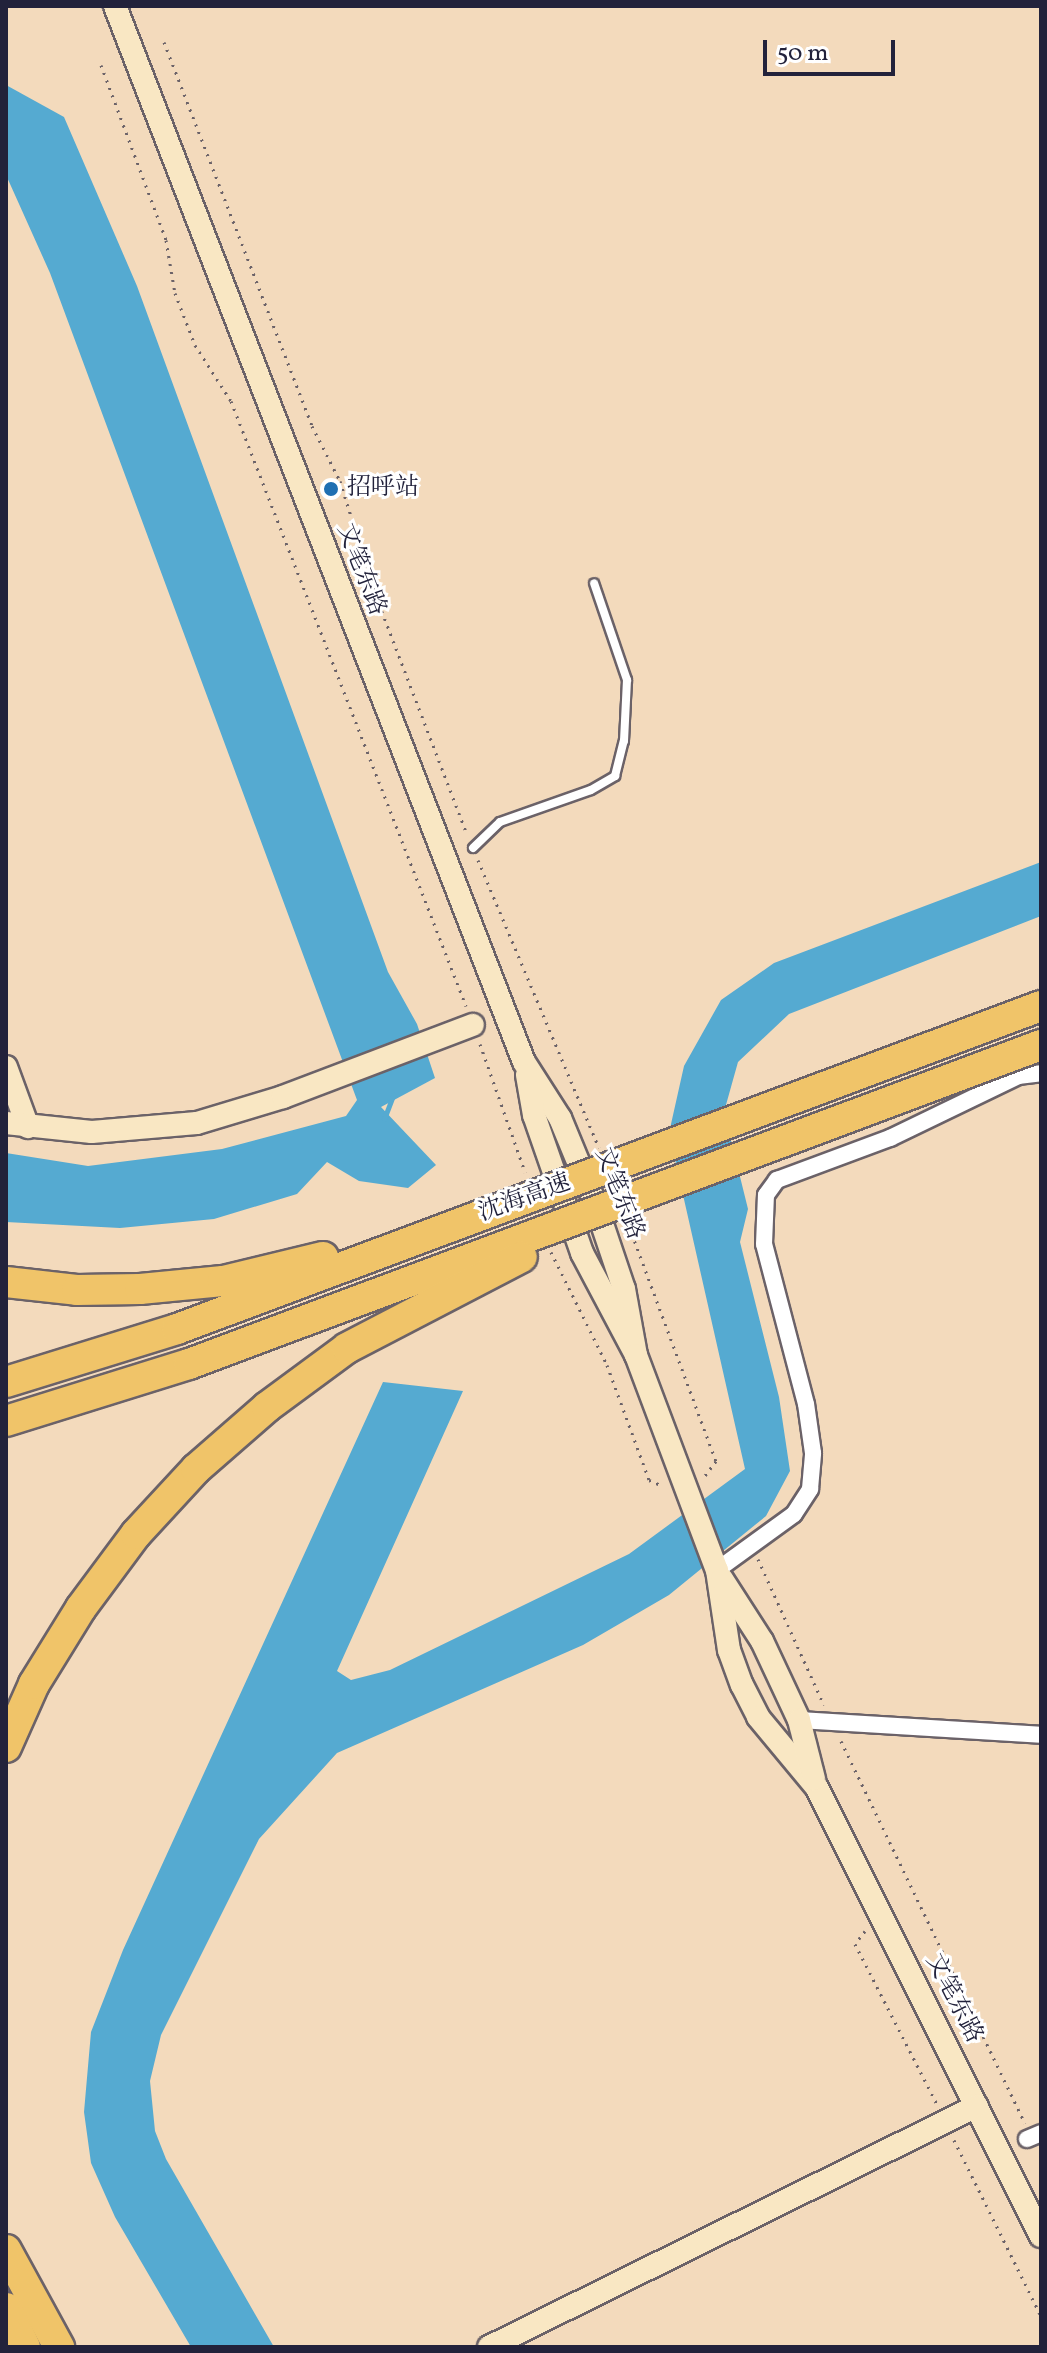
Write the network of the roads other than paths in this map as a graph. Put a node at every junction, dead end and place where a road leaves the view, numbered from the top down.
1 (115, 6) edge
2 (594, 583) dead end
3 (473, 848) road end
4 (1041, 1006) edge
5 (473, 1025) road end
6 (1041, 1045) edge
7 (6, 1067) edge
8 (1041, 1073) edge
9 (17, 1125) edge
10 (606, 1165) junction
11 (634, 1207) junction
12 (6, 1282) edge
13 (6, 1382) edge
14 (6, 1421) edge
15 (717, 1570) junction
16 (799, 1720) junction
17 (1041, 1735) edge
18 (6, 1747) edge
19 (817, 1788) junction
20 (977, 2106) junction
21 (1041, 2236) edge
22 (8, 2252) edge
23 (25, 2320) edge
24 (19, 2347) edge
25 (489, 2347) edge

1 - 15 main road, 文笔东路
2 - 3 lane
4 - 10 highway, 沈海高速, bridge
5 - 9 main road
6 - 11 highway, 沈海高速, bridge
7 - 9 main road
8 - 15 street
10 - 12 highway, bridge
10 - 13 highway, 沈海高速, bridge
11 - 14 highway, 沈海高速, bridge
11 - 18 highway, bridge
15 - 16 main road, 文笔东路
15 - 19 main road, 文笔东路
16 - 17 street
16 - 19 main road, 文笔东路
19 - 20 main road, 文笔东路
20 - 21 main road, 文笔东路
20 - 25 main road
22 - 23 highway
22 - 23 highway
23 - 24 highway

